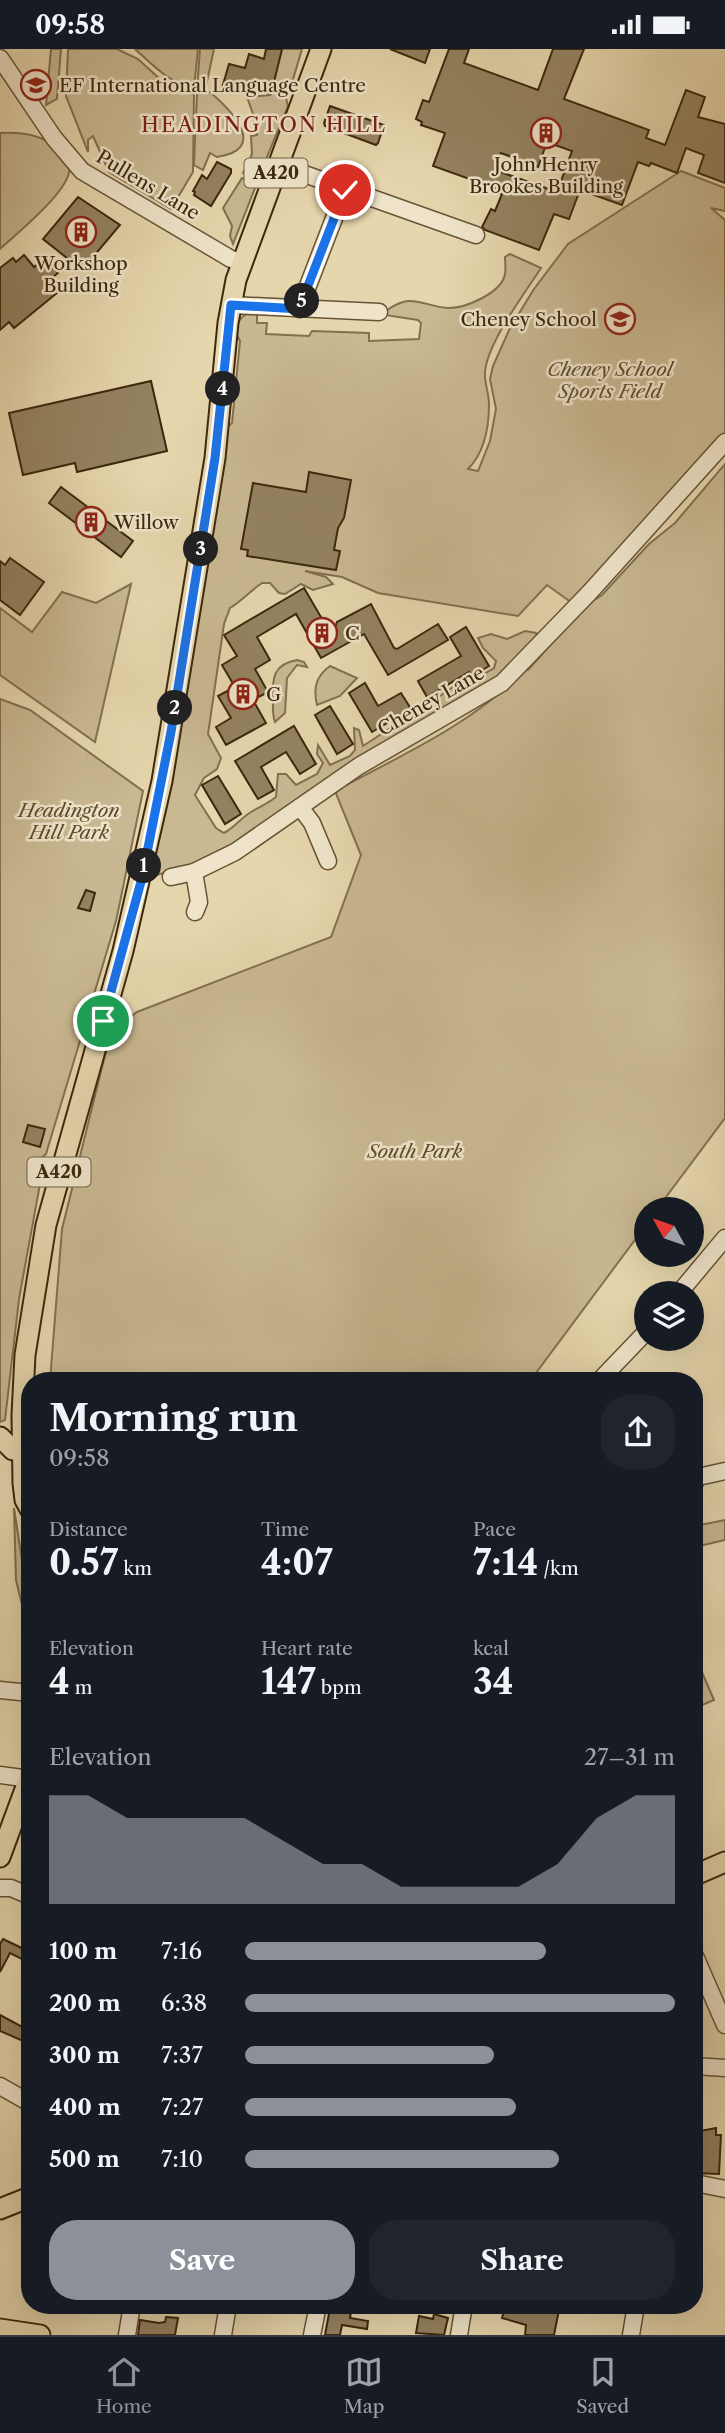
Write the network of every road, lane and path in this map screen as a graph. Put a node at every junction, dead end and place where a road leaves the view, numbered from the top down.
1 (321, 49) edge
2 (0, 58) edge
3 (279, 165) junction
4 (345, 190) junction
5 (476, 235) dead end
6 (241, 261) junction
7 (231, 305) junction
8 (299, 309) junction
9 (379, 312) dead end
10 (725, 442) edge
11 (300, 807) junction
12 (328, 861) dead end
13 (194, 872) junction
14 (171, 877) dead end
15 (195, 912) dead end
16 (724, 1240) edge
17 (37, 1279) junction
18 (689, 1281) edge
19 (634, 1345) edge
20 (23, 1372) edge
21 (35, 1372) edge
22 (608, 1372) edge
23 (21, 1384) edge
24 (12, 1448) edge
25 (725, 1471) edge
26 (703, 1477) edge
27 (21, 1484) edge
28 (0, 1690) edge
29 (21, 1692) edge
30 (0, 1775) edge
31 (21, 1777) edge
32 (21, 1802) edge
33 (0, 1857) edge
34 (725, 1862) edge
35 (703, 1872) edge
36 (0, 1888) edge
37 (21, 1892) edge
38 (703, 1974) edge
39 (725, 2025) edge
40 (703, 2067) edge
41 (725, 2069) edge
42 (0, 2086) edge
43 (21, 2098) edge
44 (703, 2185) edge
45 (725, 2189) edge
46 (21, 2201) edge
47 (0, 2209) edge
48 (130, 2314) edge
49 (226, 2314) edge
50 (316, 2314) edge
51 (462, 2314) edge
52 (634, 2314) edge
53 (0, 2329) edge
54 (40, 2335) edge
55 (127, 2335) edge
56 (223, 2335) edge
57 (312, 2335) edge
58 (458, 2335) edge
59 (631, 2335) edge

1 - 3 main road, A420
2 - 6 street, Pullens Lane
3 - 4 street
3 - 6 main road, A420
4 - 5 street
4 - 8 street
6 - 7 main road, A420
7 - 8 street
7 - 17 main road, A420
8 - 9 street
10 - 11 street, Cheney Lane
11 - 12 street
11 - 13 street, Cheney Lane
13 - 14 street, Cheney Lane
13 - 15 street
16 - 18 street
17 - 20 main road, A420
17 - 21 main road, A420
19 - 22 street
23 - 24 main road, A420
24 - 27 main road, A420
25 - 26 street
28 - 29 street
30 - 31 street
32 - 33 main road
34 - 35 main road
36 - 37 street
38 - 39 street
40 - 41 street
42 - 43 street
44 - 45 street
46 - 47 main road
48 - 55 street
49 - 56 street
50 - 57 street
51 - 58 street
52 - 59 street
53 - 54 main road

